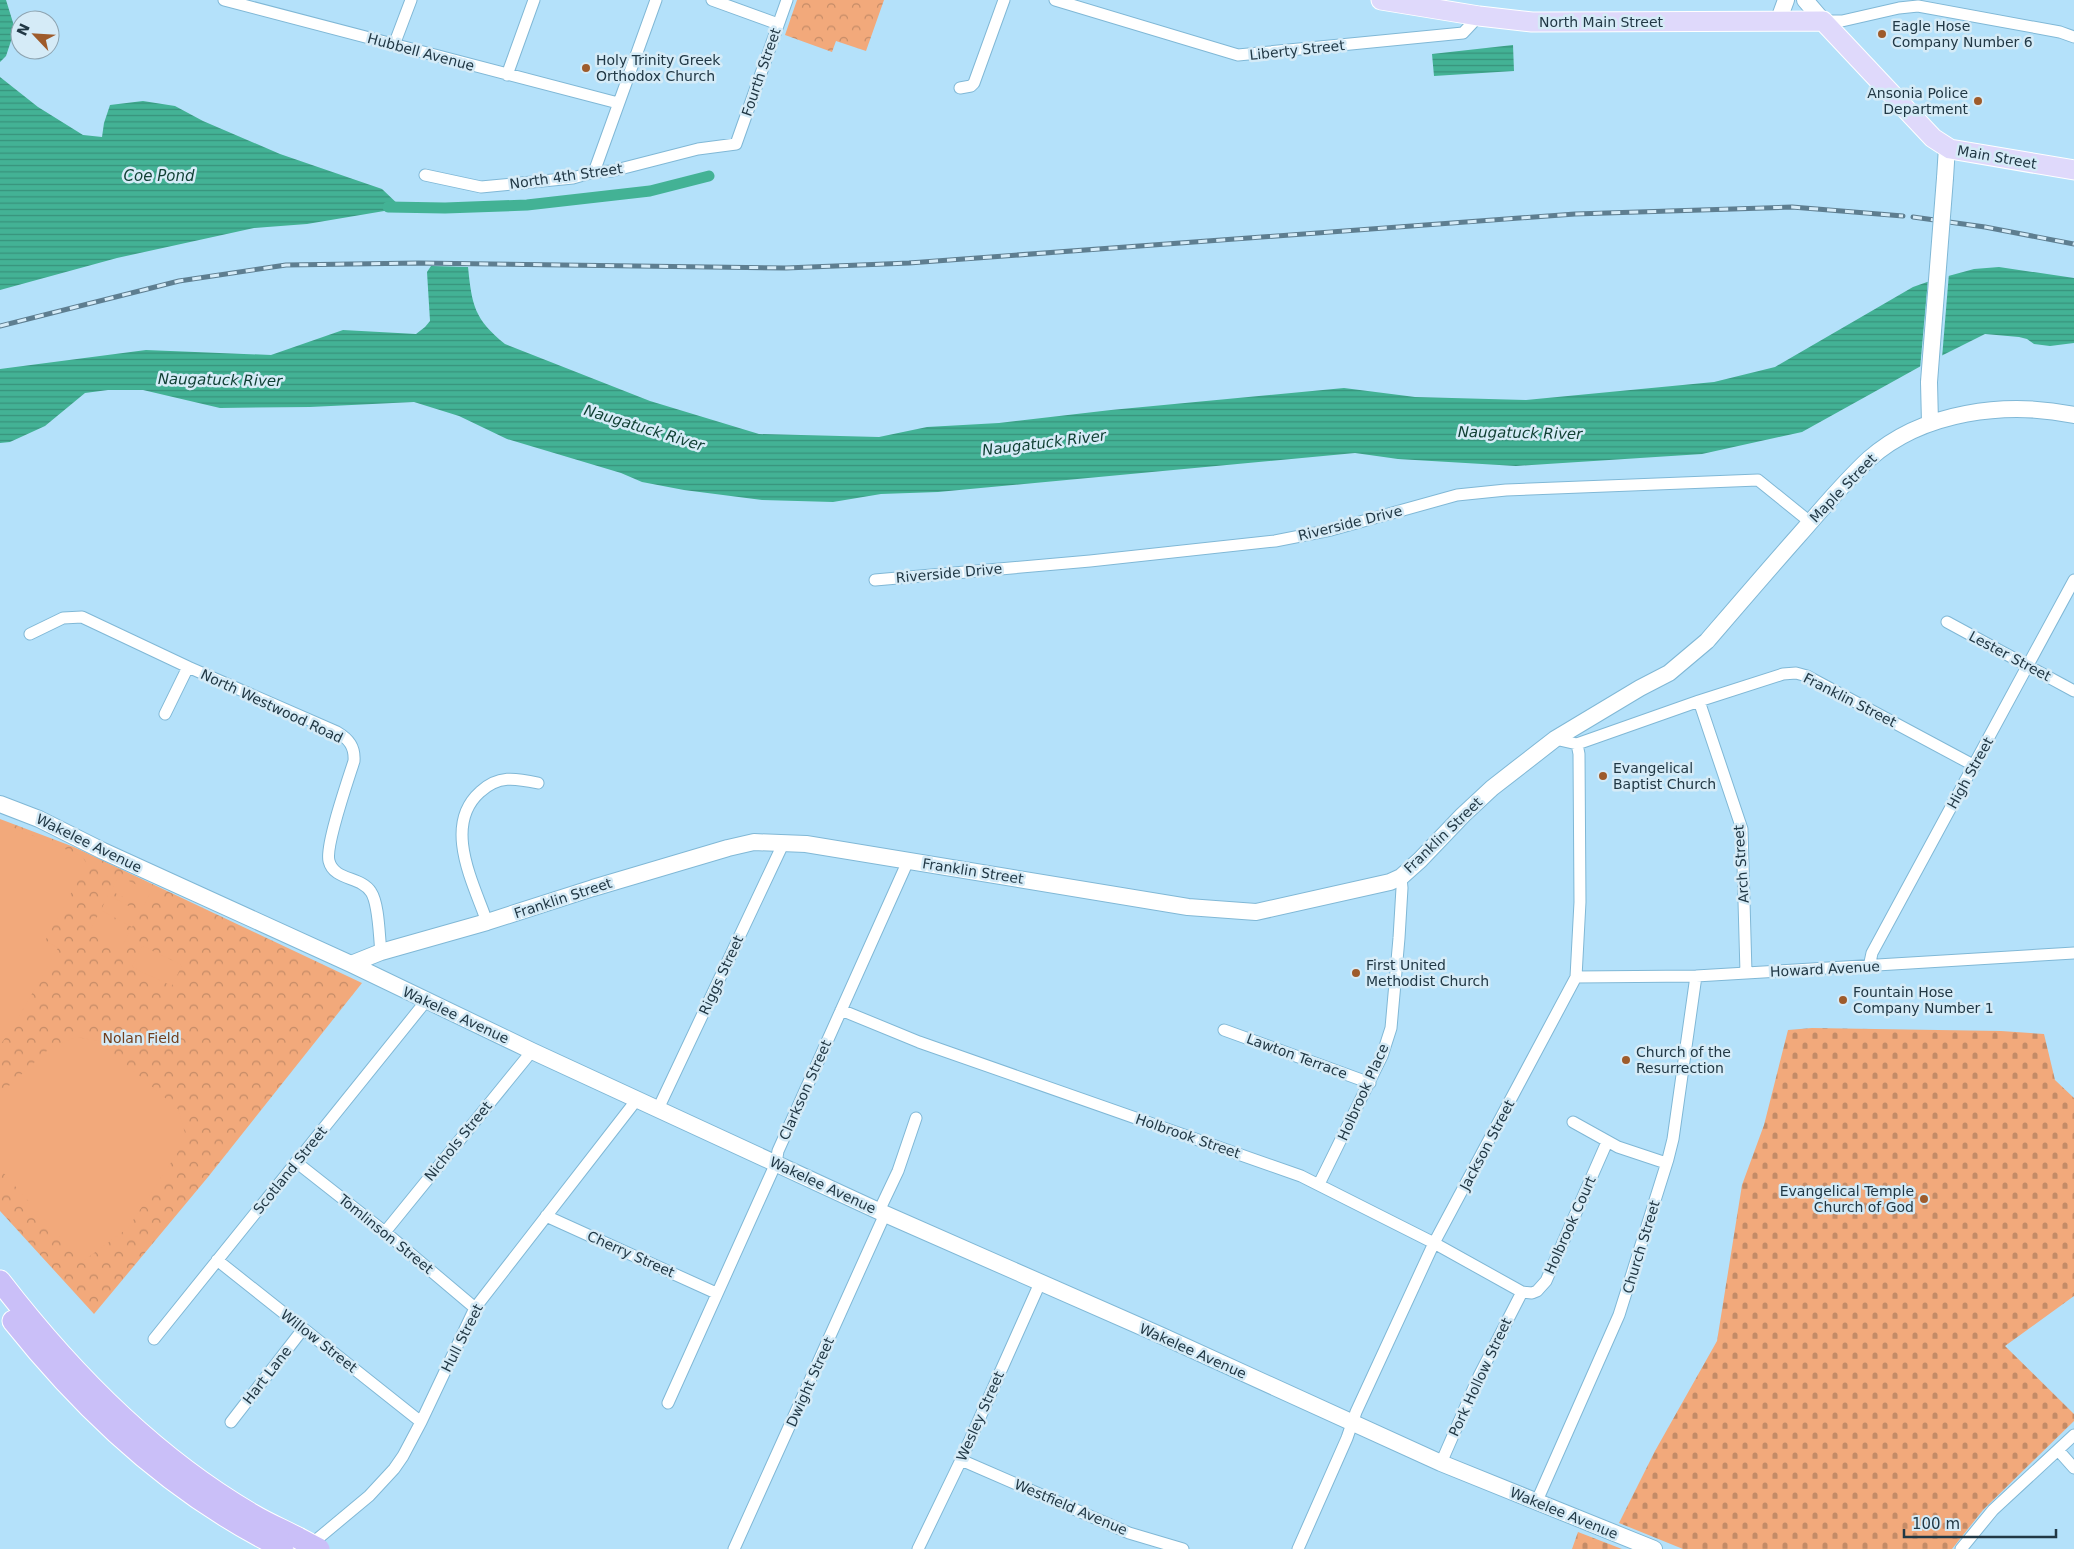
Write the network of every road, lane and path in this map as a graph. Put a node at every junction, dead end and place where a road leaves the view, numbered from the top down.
1 (224, 0) edge
2 (410, 0) edge
3 (534, 0) edge
4 (656, 0) edge
5 (712, 0) edge
6 (786, 0) edge
7 (1004, 0) edge
8 (1055, 0) edge
9 (1381, 0) edge
10 (1786, 0) edge
11 (1805, 0) edge
12 (1479, 16) junction
13 (1823, 21) junction
14 (1778, 22) junction
15 (778, 24) junction
16 (2072, 36) edge
17 (394, 46) junction
18 (507, 75) junction
19 (960, 88) dead end
20 (618, 103) junction
21 (736, 144) joint
22 (1947, 147) junction
23 (2074, 170) edge
24 (594, 172) junction
25 (425, 175) dead end
26 (2074, 414) edge
27 (1930, 423) junction
28 (1810, 522) junction
29 (876, 580) dead end
30 (2074, 580) edge
31 (1947, 622) dead end
32 (30, 634) dead end
33 (2029, 666) junction
34 (188, 667) junction
35 (2074, 691) edge
36 (1699, 701) junction
37 (165, 714) dead end
38 (1555, 739) junction
39 (1577, 744) junction
40 (1974, 766) junction
41 (538, 783) dead end
42 (0, 804) edge
43 (784, 842) junction
44 (908, 861) junction
45 (1401, 877) junction
46 (487, 922) junction
47 (381, 952) junction
48 (2074, 953) edge
49 (351, 964) junction
50 (1869, 967) junction
51 (1746, 973) junction
52 (1696, 976) junction
53 (1576, 977) junction
54 (426, 1001) junction
55 (841, 1010) junction
56 (1224, 1030) dead end
57 (532, 1051) junction
58 (1370, 1083) junction
59 (638, 1098) junction
60 (658, 1109) junction
61 (916, 1118) dead end
62 (1573, 1122) dead end
63 (1607, 1142) junction
64 (296, 1162) junction
65 (776, 1163) junction
66 (1666, 1163) junction
67 (1319, 1184) junction
68 (882, 1212) junction
69 (546, 1216) junction
70 (385, 1232) junction
71 (1434, 1243) junction
72 (216, 1260) junction
73 (0, 1281) edge
74 (1040, 1283) junction
75 (1522, 1292) junction
76 (716, 1293) junction
77 (0, 1305) edge
78 (475, 1308) junction
79 (303, 1329) junction
80 (154, 1339) dead end
81 (668, 1403) dead end
82 (231, 1422) dead end
83 (421, 1422) junction
84 (1352, 1424) junction
85 (2074, 1435) edge
86 (2058, 1450) junction
87 (961, 1460) junction
88 (1441, 1464) junction
89 (2074, 1468) edge
90 (1536, 1503) junction
91 (293, 1546) edge
92 (319, 1549) edge
93 (734, 1549) edge
94 (918, 1549) edge
95 (1183, 1549) edge
96 (1298, 1549) edge
97 (1654, 1549) edge
98 (1961, 1549) edge

1 - 17 street, Hubbell Avenue
2 - 17 street
3 - 18 street
4 - 20 street
5 - 15 street
6 - 15 street, Fourth Street
7 - 19 street
8 - 12 street, Liberty Street
9 - 12 main road, North Main Street
10 - 14 main road
11 - 13 main road
12 - 14 main road, North Main Street
13 - 14 main road, North Main Street
13 - 16 street
13 - 22 main road, Main Street
15 - 21 street, Fourth Street
17 - 18 street, Hubbell Avenue
18 - 20 street, Hubbell Avenue
20 - 24 street
21 - 24 street, North 4th Street
22 - 23 main road, Main Street
22 - 27 main road, bridge
24 - 25 street, North 4th Street
26 - 27 main road
27 - 28 main road, Maple Street
28 - 29 street, Riverside Drive
28 - 38 main road, Maple Street
30 - 33 street, High Street
31 - 33 street, Lester Street
32 - 34 street, North Westwood Road
33 - 35 street, Lester Street
33 - 40 street, High Street
34 - 37 street
34 - 47 street, North Westwood Road
36 - 39 street, Franklin Street
36 - 40 street, Franklin Street
36 - 51 street, Arch Street
38 - 39 street
38 - 45 main road, Franklin Street
39 - 53 street, Jackson Street
40 - 50 street, High Street
41 - 46 street
42 - 49 main road, Wakelee Avenue
43 - 44 main road, Franklin Street
43 - 46 main road, Franklin Street
43 - 60 street, Riggs Street
44 - 45 main road, Franklin Street
44 - 55 street, Clarkson Street
45 - 58 street, Holbrook Place
46 - 47 main road, Franklin Street
47 - 49 main road, Franklin Street
48 - 50 street, Howard Avenue
49 - 54 main road, Wakelee Avenue
50 - 51 street, Howard Avenue
51 - 52 street, Howard Avenue
52 - 53 street, Howard Avenue
52 - 66 street, Church Street
53 - 71 street, Jackson Street
54 - 57 main road, Wakelee Avenue
54 - 64 street, Scotland Street
55 - 65 street, Clarkson Street
55 - 67 street, Holbrook Street
56 - 58 street, Lawton Terrace
57 - 59 main road, Wakelee Avenue
57 - 70 street, Nichols Street
58 - 67 street, Holbrook Place
59 - 60 main road, Wakelee Avenue
59 - 69 street, Hull Street
60 - 65 main road, Wakelee Avenue
61 - 68 street, Dwight Street
62 - 63 street
63 - 66 street
63 - 75 street, Holbrook Court
64 - 70 street, Tomlinson Street
64 - 72 street, Scotland Street
65 - 68 main road, Wakelee Avenue
65 - 76 street, Clarkson Street
66 - 90 street, Church Street
67 - 71 street, Holbrook Street
68 - 74 main road, Wakelee Avenue
68 - 93 street, Dwight Street
69 - 76 street, Cherry Street
69 - 78 street, Hull Street
70 - 78 street, Tomlinson Street
71 - 75 street, Holbrook Street
71 - 84 street, Jackson Street
72 - 79 street, Willow Street
72 - 80 street, Scotland Street
73 - 91 highway
74 - 84 main road, Wakelee Avenue
74 - 87 street, Wesley Street
75 - 88 street, Pork Hollow Street
76 - 81 street, Clarkson Street
77 - 91 highway
78 - 83 street, Hull Street
79 - 82 street, Hart Lane
79 - 83 street, Willow Street
83 - 91 street, Hull Street
84 - 88 main road, Wakelee Avenue
84 - 96 street, Jackson Street
85 - 86 street
86 - 89 street
86 - 98 street
87 - 94 street, Wesley Street
87 - 95 street, Westfield Avenue
88 - 90 main road, Wakelee Avenue
90 - 97 main road, Wakelee Avenue
91 - 92 highway, bridge

